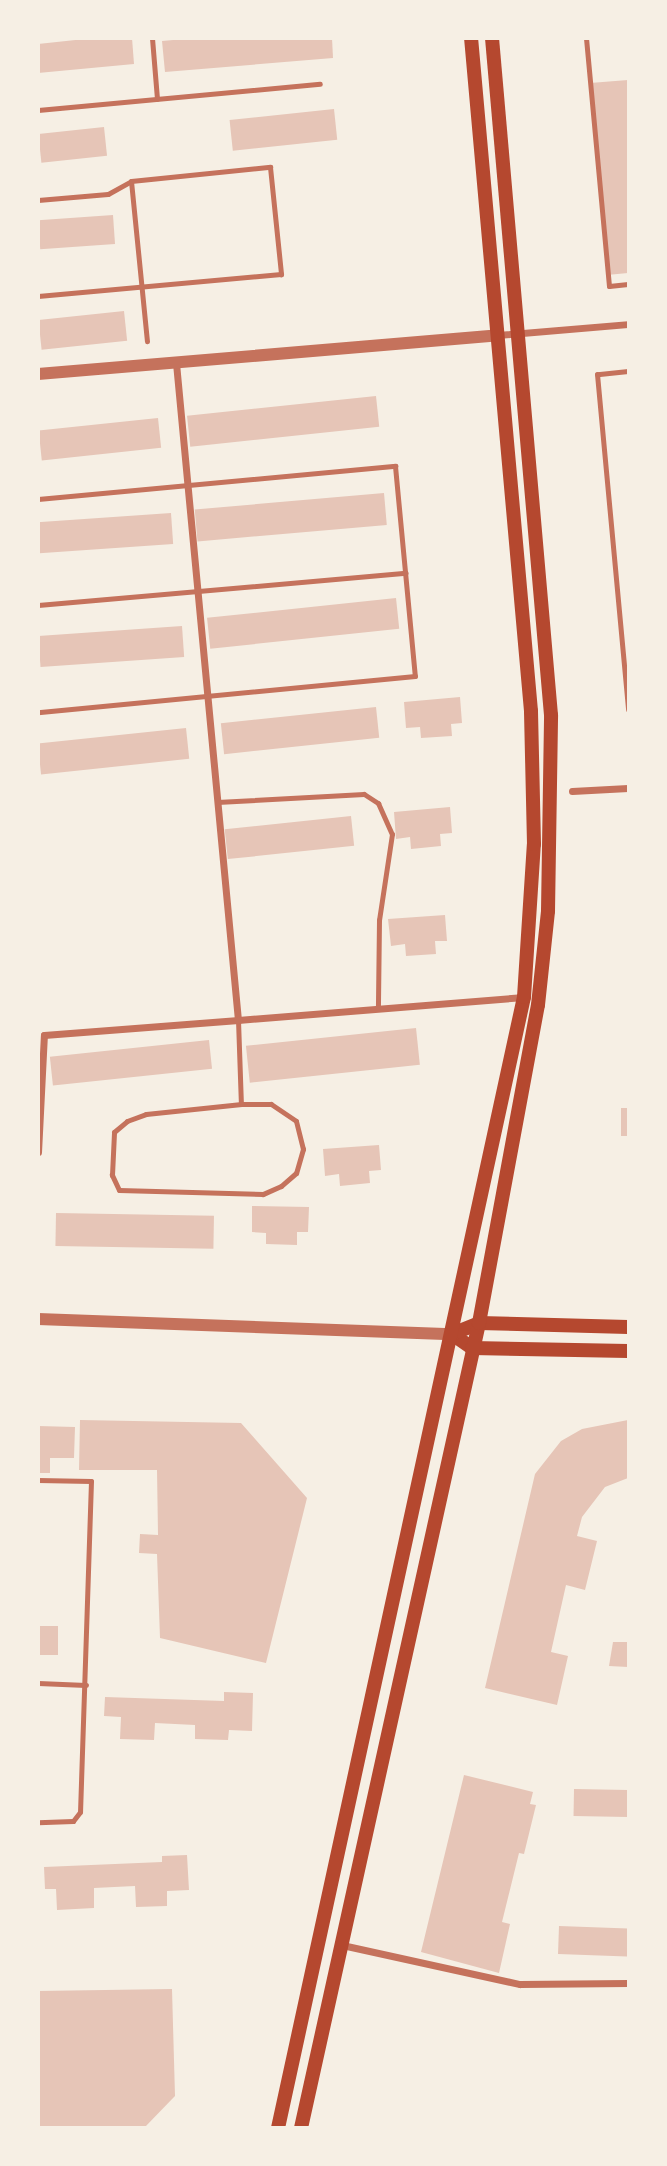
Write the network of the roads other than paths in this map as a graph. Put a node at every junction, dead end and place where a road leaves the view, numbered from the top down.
1 (152, 38) edge
2 (471, 38) edge
3 (492, 38) edge
4 (586, 38) edge
5 (320, 84) dead end
6 (157, 99) junction
7 (38, 110) edge
8 (131, 181) junction
9 (38, 200) edge
10 (628, 284) edge
11 (141, 286) junction
12 (38, 296) edge
13 (628, 324) edge
14 (518, 334) junction
15 (498, 335) junction
16 (147, 341) dead end
17 (176, 363) junction
18 (628, 371) edge
19 (38, 374) edge
20 (187, 485) junction
21 (38, 499) edge
22 (405, 573) junction
23 (197, 592) junction
24 (38, 605) edge
25 (207, 696) junction
26 (628, 710) edge
27 (38, 712) edge
28 (628, 788) edge
29 (572, 791) dead end
30 (217, 802) junction
31 (524, 997) junction
32 (538, 1005) junction
33 (378, 1008) junction
34 (237, 1020) junction
35 (241, 1104) junction
36 (39, 1142) edge
37 (38, 1152) edge
38 (38, 1319) edge
39 (479, 1323) junction
40 (628, 1327) edge
41 (452, 1334) junction
42 (472, 1348) junction
43 (628, 1351) edge
44 (38, 1480) edge
45 (38, 1683) edge
46 (86, 1685) junction
47 (38, 1822) edge
48 (342, 1945) junction
49 (628, 1983) edge
50 (278, 2127) edge
51 (301, 2127) edge

1 - 6 lane
2 - 15 main road
3 - 14 main road
4 - 10 lane
5 - 6 lane
6 - 7 lane
8 - 9 lane
8 - 11 lane
8 - 11 lane
11 - 12 lane
11 - 16 lane
13 - 14 street
14 - 15 street
14 - 32 main road
15 - 17 street
15 - 31 main road
17 - 19 street
17 - 20 street
18 - 26 lane
20 - 21 lane
20 - 22 lane
20 - 23 street
22 - 23 lane
22 - 25 lane
23 - 24 lane
23 - 25 street
25 - 27 lane
25 - 30 street
28 - 29 street
30 - 33 lane
30 - 34 street
31 - 32 main road
31 - 33 street
31 - 41 main road
32 - 39 main road
33 - 34 street
34 - 35 lane
34 - 36 street
35 - 35 lane
36 - 37 street
38 - 41 street
39 - 40 main road
39 - 41 main road
39 - 42 main road
41 - 42 main road
41 - 50 main road
42 - 43 main road
42 - 48 main road
44 - 46 lane
45 - 46 lane
46 - 47 lane
48 - 49 street
48 - 51 main road

